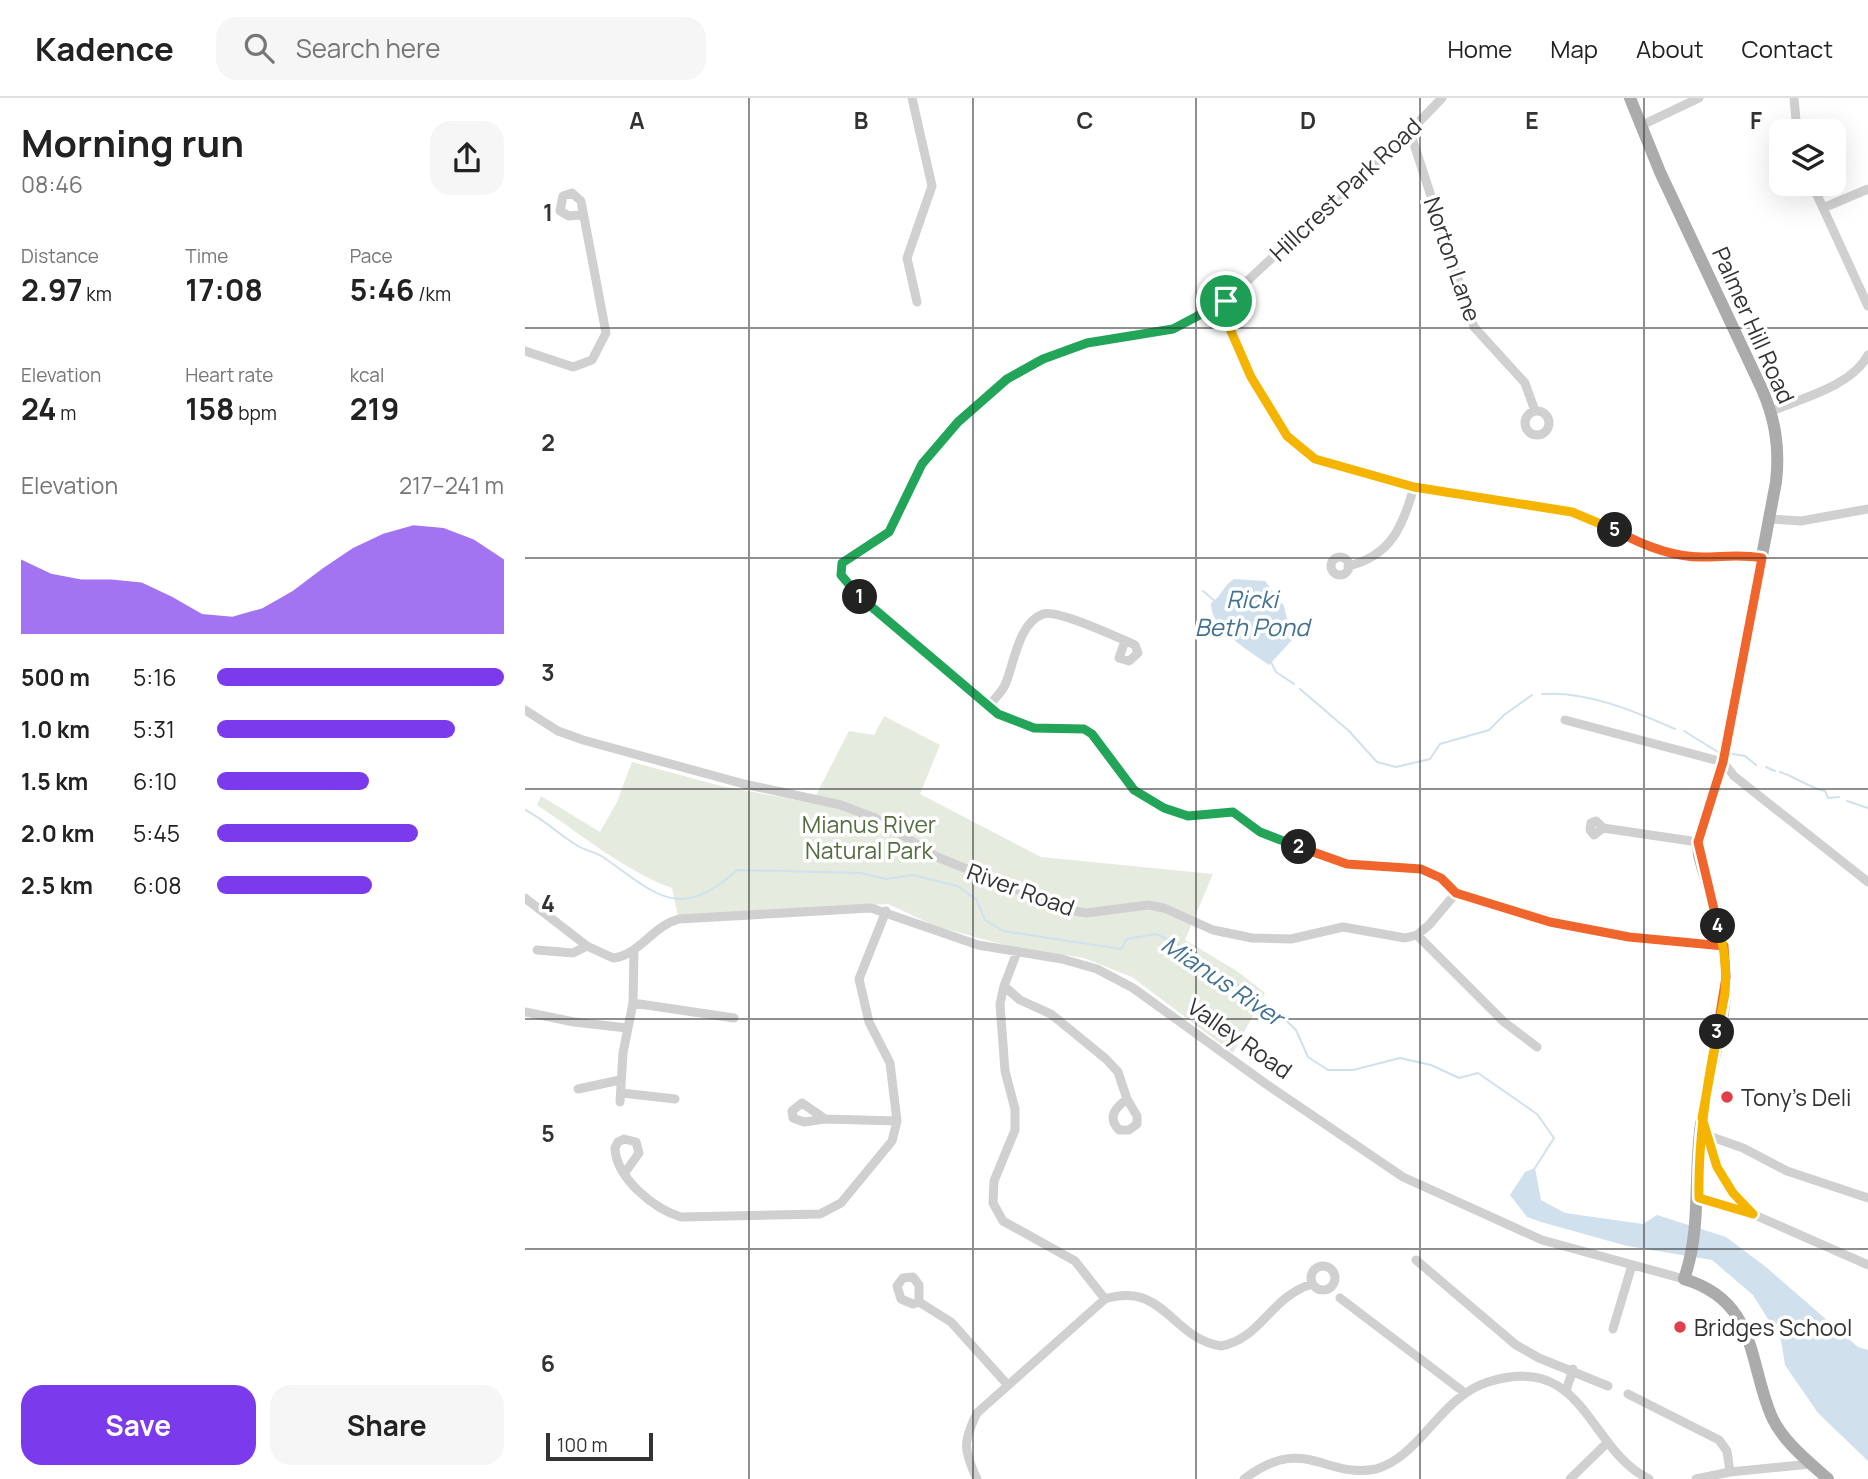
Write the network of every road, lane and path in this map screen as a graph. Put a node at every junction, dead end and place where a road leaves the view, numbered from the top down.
1 (912, 98) edge
2 (1442, 98) edge
3 (1630, 98) edge
4 (1699, 98) edge
5 (1794, 98) edge
6 (1796, 119) edge
7 (1640, 126) junction
8 (1410, 132) junction
9 (1868, 189) edge
10 (1818, 196) edge
11 (1823, 208) junction
12 (581, 215) dead end
13 (1226, 301) junction
14 (917, 302) dead end
15 (1868, 306) edge
16 (1208, 313) junction
17 (1227, 322) junction
18 (525, 351) edge
19 (1868, 355) edge
20 (1865, 367) edge
21 (1535, 411) dead end
22 (1772, 411) junction
23 (1414, 487) junction
24 (1868, 509) edge
25 (1769, 519) junction
26 (1762, 558) junction
27 (1348, 566) dead end
28 (1125, 641) dead end
29 (989, 706) junction
30 (525, 710) edge
31 (1565, 720) dead end
32 (1723, 762) junction
33 (1603, 828) dead end
34 (1698, 842) junction
35 (1868, 882) edge
36 (1456, 893) junction
37 (525, 898) edge
38 (886, 911) junction
39 (1417, 935) junction
40 (587, 946) junction
41 (1724, 946) junction
42 (537, 950) dead end
43 (634, 951) junction
44 (1017, 952) junction
45 (1004, 986) junction
46 (633, 1003) junction
47 (525, 1012) edge
48 (734, 1018) dead end
49 (627, 1028) junction
50 (1537, 1047) dead end
51 (620, 1080) junction
52 (578, 1088) dead end
53 (675, 1099) dead end
54 (1126, 1099) dead end
55 (1702, 1118) junction
56 (825, 1119) dead end
57 (897, 1121) junction
58 (1709, 1136) junction
59 (624, 1174) dead end
60 (1699, 1198) junction
61 (1868, 1198) edge
62 (1753, 1214) junction
63 (1416, 1260) dead end
64 (1632, 1265) junction
65 (1868, 1265) edge
66 (1683, 1279) junction
67 (1312, 1284) dead end
68 (1340, 1298) dead end
69 (1105, 1299) junction
70 (919, 1302) dead end
71 (1613, 1329) dead end
72 (1573, 1369) junction
73 (1006, 1383) junction
74 (1608, 1385) dead end
75 (1566, 1391) junction
76 (1465, 1393) junction
77 (1628, 1394) dead end
78 (1608, 1442) junction
79 (1811, 1464) junction
80 (1730, 1472) junction
81 (977, 1479) edge
82 (1244, 1479) edge
83 (1570, 1479) edge
84 (1649, 1479) edge
85 (1696, 1479) edge
86 (1828, 1479) edge

1 - 14 street
2 - 8 street, Hillcrest Park Road
3 - 7 main road, Palmer Hill Road
4 - 7 street
5 - 6 street
7 - 22 main road, Palmer Hill Road
8 - 13 street, Hillcrest Park Road
8 - 21 street, Norton Lane
9 - 11 street
10 - 11 street
11 - 15 street
12 - 18 street
13 - 16 street, Hillcrest Park Road
13 - 17 street
16 - 17 street
16 - 29 street, Hillcrest Park Road
17 - 23 street
19 - 20 street
20 - 22 street
22 - 25 main road, Palmer Hill Road
23 - 26 street
23 - 27 street
24 - 25 street
25 - 26 main road, Palmer Hill Road
26 - 32 main road, Palmer Hill Road
28 - 29 street
29 - 36 street, Hillcrest Park Road
30 - 39 street, River Road
31 - 32 street
32 - 34 main road, Palmer Hill Road
32 - 35 street
33 - 34 street
34 - 41 main road, Palmer Hill Road
36 - 39 street
36 - 41 street
37 - 40 street
38 - 43 street, Valley Road
38 - 44 street, Valley Road
38 - 57 street
39 - 50 street
40 - 42 street
40 - 43 street
41 - 55 main road, Palmer Hill Road
43 - 46 street
44 - 45 street
44 - 64 street, Valley Road
45 - 54 street
45 - 69 street
46 - 48 street
46 - 49 street
47 - 49 street
49 - 51 street
51 - 52 street
51 - 53 street
55 - 58 street
55 - 60 main road, Palmer Hill Road
56 - 57 street
57 - 59 street
58 - 61 street
58 - 62 street
60 - 62 street
60 - 66 main road, Palmer Hill Road
62 - 65 street
63 - 72 street
64 - 66 street, Valley Road
64 - 71 street
66 - 79 main road, Valley Road
67 - 69 street
68 - 76 street
69 - 73 street
70 - 73 street
72 - 74 street
72 - 75 street
73 - 81 street
75 - 76 street
75 - 78 street
76 - 82 street
77 - 80 street
78 - 83 street
78 - 84 street
79 - 80 street
79 - 86 main road, Valley Road
80 - 85 street

